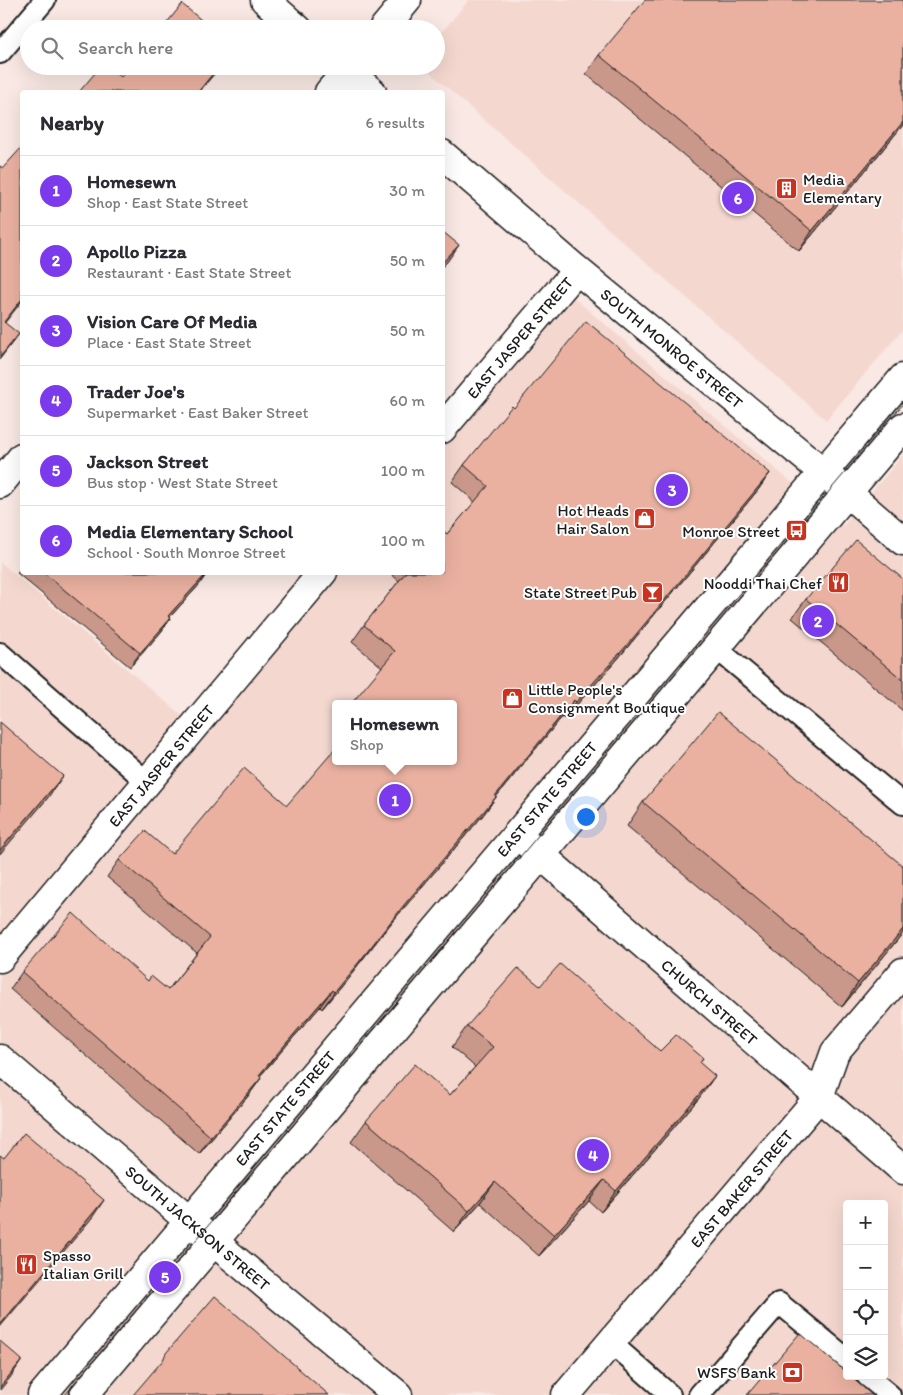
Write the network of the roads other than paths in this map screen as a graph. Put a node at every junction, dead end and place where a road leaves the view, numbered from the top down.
1 (45, 0) edge
2 (265, 0) edge
3 (407, 0) edge
4 (28, 20) edge
5 (288, 20) edge
6 (390, 20) edge
7 (20, 29) edge
8 (0, 53) edge
9 (341, 75) edge
10 (354, 75) edge
11 (330, 90) edge
12 (370, 90) edge
13 (445, 157) edge
14 (577, 270) junction
15 (903, 378) edge
16 (445, 426) edge
17 (903, 427) edge
18 (20, 459) edge
19 (823, 472) junction
20 (0, 484) edge
21 (847, 493) junction
22 (903, 541) edge
23 (320, 575) edge
24 (716, 648) junction
25 (0, 653) edge
26 (147, 782) junction
27 (903, 804) edge
28 (516, 834) junction
29 (540, 855) junction
30 (0, 958) edge
31 (903, 972) edge
32 (0, 1059) edge
33 (819, 1097) junction
34 (903, 1170) edge
35 (190, 1221) junction
36 (214, 1241) junction
37 (610, 1342) junction
38 (843, 1356) edge
39 (872, 1380) edge
40 (42, 1395) edge
41 (84, 1395) edge
42 (398, 1395) edge
43 (566, 1395) edge
44 (670, 1395) edge
45 (699, 1395) edge
46 (890, 1395) edge

1 - 4 lane
2 - 5 street
3 - 6 street
7 - 8 lane
9 - 11 street
10 - 12 street
13 - 14 street, SOUTH MONROE STREET
14 - 16 street, EAST JASPER STREET
14 - 19 street, SOUTH MONROE STREET
15 - 19 street, EAST STATE STREET
17 - 21 street, EAST STATE STREET
18 - 20 street
19 - 21 street, SOUTH MONROE STREET
19 - 28 street, EAST STATE STREET
21 - 22 street, SOUTH MONROE STREET
21 - 24 street, EAST STATE STREET
23 - 26 street, EAST JASPER STREET
24 - 27 lane
24 - 29 street, EAST STATE STREET
25 - 26 lane
26 - 30 street, EAST JASPER STREET
28 - 29 street, CHURCH STREET
28 - 35 street, EAST STATE STREET
29 - 33 street, CHURCH STREET
29 - 36 street, EAST STATE STREET
31 - 33 street, EAST BAKER STREET
32 - 35 street, SOUTH JACKSON STREET
33 - 34 street, CHURCH STREET
33 - 37 street, EAST BAKER STREET
35 - 36 street, SOUTH JACKSON STREET
35 - 40 street, EAST STATE STREET
36 - 41 street, EAST STATE STREET
36 - 42 street, SOUTH JACKSON STREET
37 - 43 street, EAST BAKER STREET
37 - 44 lane
38 - 45 lane
39 - 46 lane

